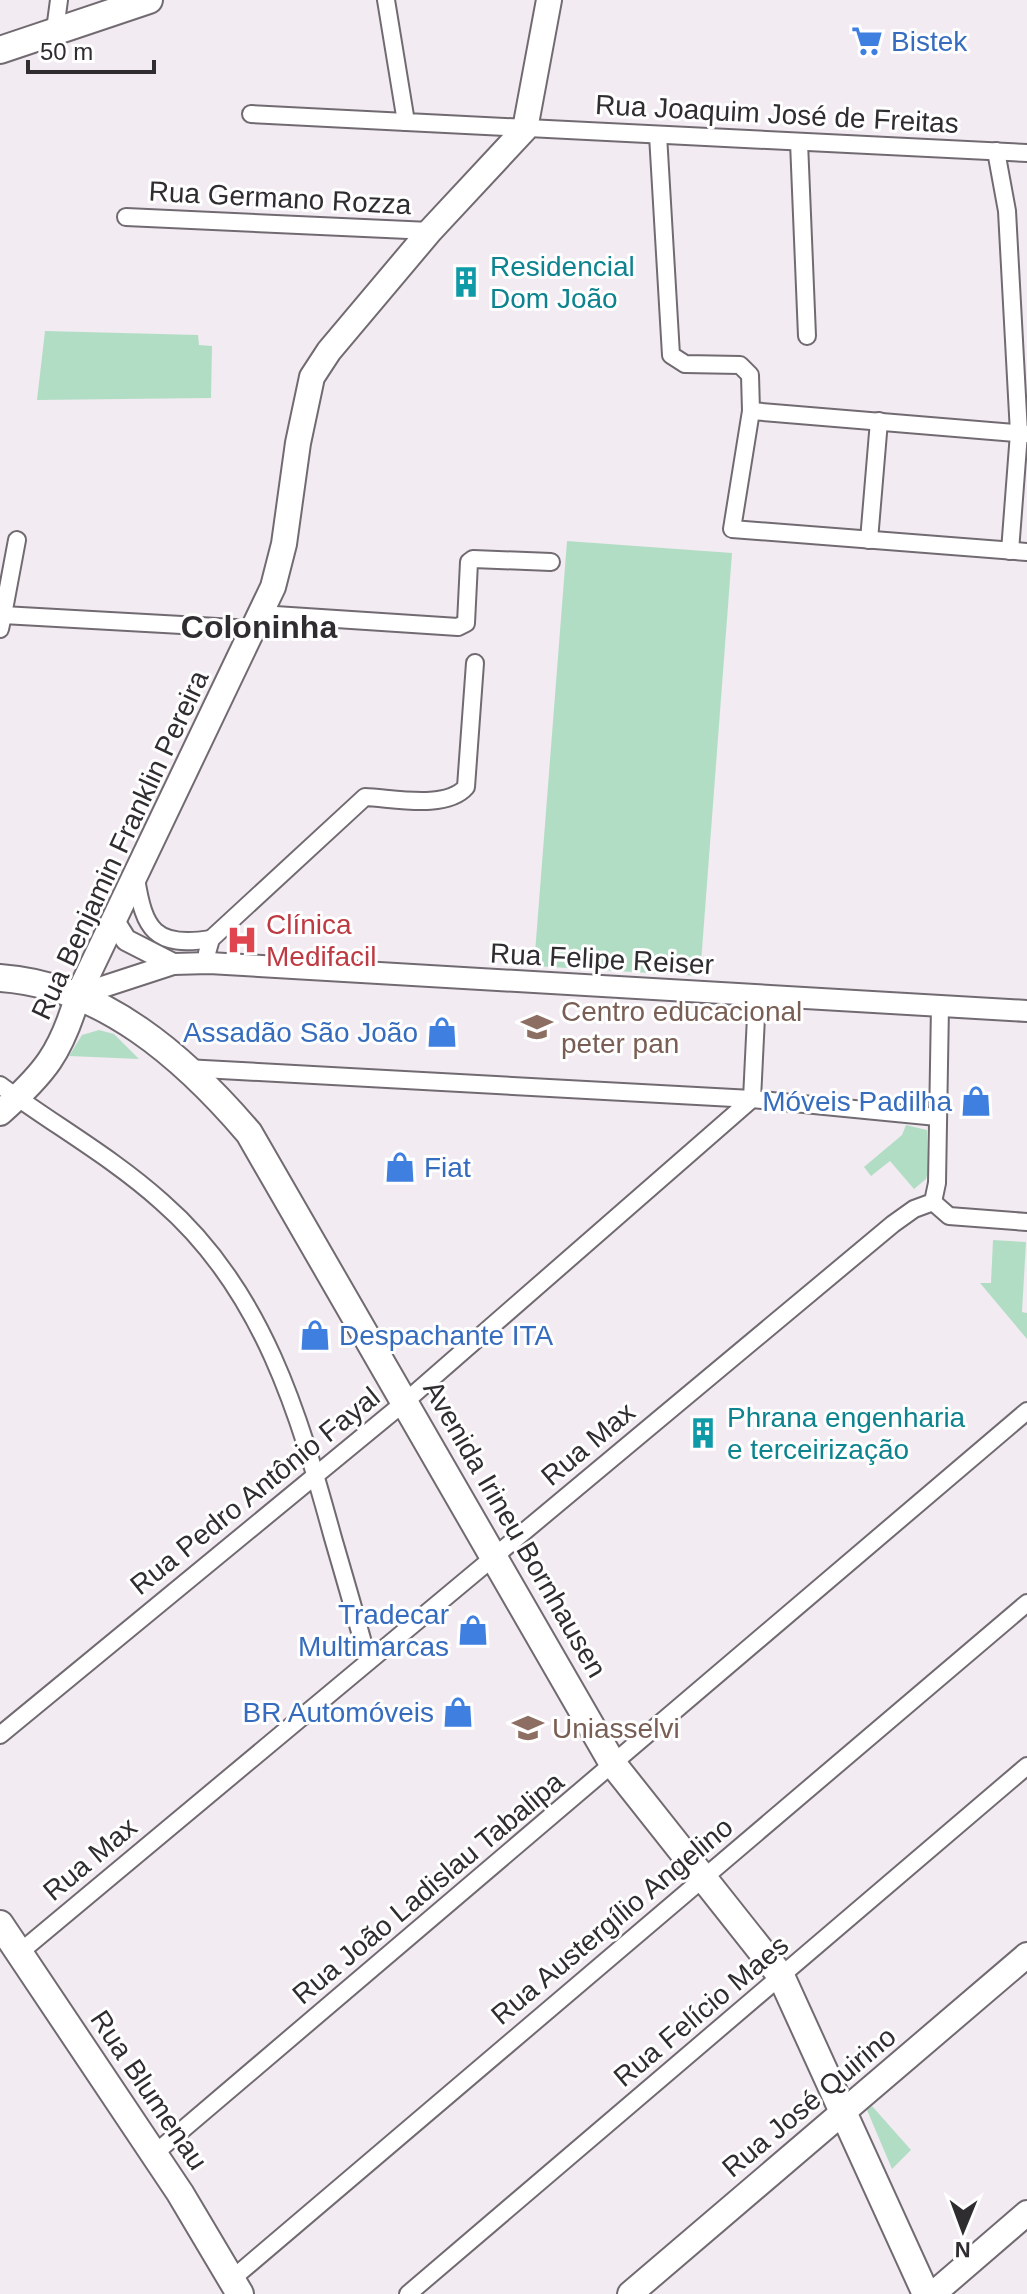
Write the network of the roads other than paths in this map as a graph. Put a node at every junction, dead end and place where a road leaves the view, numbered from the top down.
1 (59, 0) edge
2 (149, 0) edge
3 (386, 0) edge
4 (549, 0) edge
5 (55, 30) junction
6 (0, 50) edge
7 (251, 114) dead end
8 (406, 122) junction
9 (525, 129) junction
10 (658, 135) junction
11 (799, 142) junction
12 (996, 151) junction
13 (1027, 153) edge
14 (126, 217) dead end
15 (430, 231) junction
16 (1019, 296) edge
17 (807, 336) dead end
18 (751, 411) junction
19 (879, 421) junction
20 (1023, 433) edge
21 (17, 540) dead end
22 (869, 540) junction
23 (1018, 552) edge
24 (551, 562) dead end
25 (256, 621) junction
26 (1, 622) edge
27 (475, 663) dead end
28 (136, 877) junction
29 (114, 921) junction
30 (211, 939) junction
31 (209, 963) junction
32 (173, 964) junction
33 (0, 978) edge
34 (78, 995) junction
35 (757, 996) junction
36 (940, 1006) junction
37 (1027, 1011) edge
38 (185, 1068) junction
39 (6, 1099) edge
40 (752, 1099) junction
41 (937, 1117) junction
42 (933, 1202) junction
43 (1027, 1222) edge
44 (406, 1401) junction
45 (1027, 1411) edge
46 (317, 1474) junction
47 (493, 1557) junction
48 (1027, 1603) edge
49 (368, 1661) junction
50 (0, 1735) edge
51 (613, 1764) junction
52 (1027, 1766) edge
53 (703, 1878) junction
54 (0, 1924) edge
55 (19, 1953) junction
56 (1027, 1955) edge
57 (781, 1976) junction
58 (844, 2111) junction
59 (154, 2154) junction
60 (1027, 2213) edge
61 (236, 2287) edge
62 (408, 2294) edge
63 (630, 2294) edge
64 (926, 2294) edge
65 (933, 2294) edge

1 - 5 street
2 - 5 main road
3 - 8 street
4 - 9 main road
5 - 6 main road
7 - 8 street, Rua Joaquim José de Freitas
8 - 9 street, Rua Joaquim José de Freitas
9 - 10 street, Rua Joaquim José de Freitas
9 - 15 main road, Rua Benjamin Franklin Pereira
10 - 11 street, Rua Joaquim José de Freitas
10 - 18 street
11 - 12 street, Rua Joaquim José de Freitas
11 - 17 street
12 - 13 street, Rua Joaquim José de Freitas
12 - 16 street
14 - 15 street, Rua Germano Rozza
15 - 25 main road, Rua Benjamin Franklin Pereira
16 - 20 street
18 - 19 street
18 - 22 street
19 - 20 street
19 - 22 street
20 - 23 street
21 - 26 street
22 - 23 street
24 - 25 street
25 - 26 street
25 - 28 main road, Rua Benjamin Franklin Pereira
27 - 30 street
28 - 29 main road, Rua Benjamin Franklin Pereira
28 - 30 street
29 - 32 street, Rua Felipe Reiser
29 - 34 main road, Rua Benjamin Franklin Pereira
30 - 31 street
31 - 32 street, Rua Felipe Reiser
31 - 35 street, Rua Felipe Reiser
32 - 34 street, Rua Felipe Reiser
33 - 34 main road, Avenida Irineu Bornhausen
34 - 38 main road, Avenida Irineu Bornhausen
34 - 39 main road, Rua Benjamin Franklin Pereira
35 - 36 street, Rua Felipe Reiser
35 - 40 street
36 - 37 street, Rua Felipe Reiser
36 - 41 street
38 - 40 street
38 - 44 main road, Avenida Irineu Bornhausen
39 - 46 street
40 - 41 street
40 - 44 street, Rua Pedro Antônio Fayal
41 - 42 street
42 - 43 street
42 - 47 street, Rua Max
44 - 46 street, Rua Pedro Antônio Fayal
44 - 47 main road, Avenida Irineu Bornhausen
45 - 51 street, Rua João Ladislau Tabalipa
46 - 49 street
46 - 50 street, Rua Pedro Antônio Fayal
47 - 49 street, Rua Max
47 - 51 main road, Avenida Irineu Bornhausen
48 - 53 street, Rua Austergílio Angelino
49 - 55 street, Rua Max
51 - 53 main road, Avenida Irineu Bornhausen
51 - 59 street, Rua João Ladislau Tabalipa
52 - 57 street, Rua Felício Maes
53 - 57 main road, Avenida Irineu Bornhausen
53 - 61 street, Rua Austergílio Angelino
54 - 55 main road, Rua Blumenau
55 - 59 main road, Rua Blumenau
56 - 58 main road, Rua José Quirino
57 - 58 main road, Avenida Irineu Bornhausen
57 - 62 street, Rua Felício Maes
58 - 63 main road, Rua José Quirino
58 - 64 main road, Avenida Irineu Bornhausen
59 - 61 main road, Rua Blumenau
60 - 65 main road

